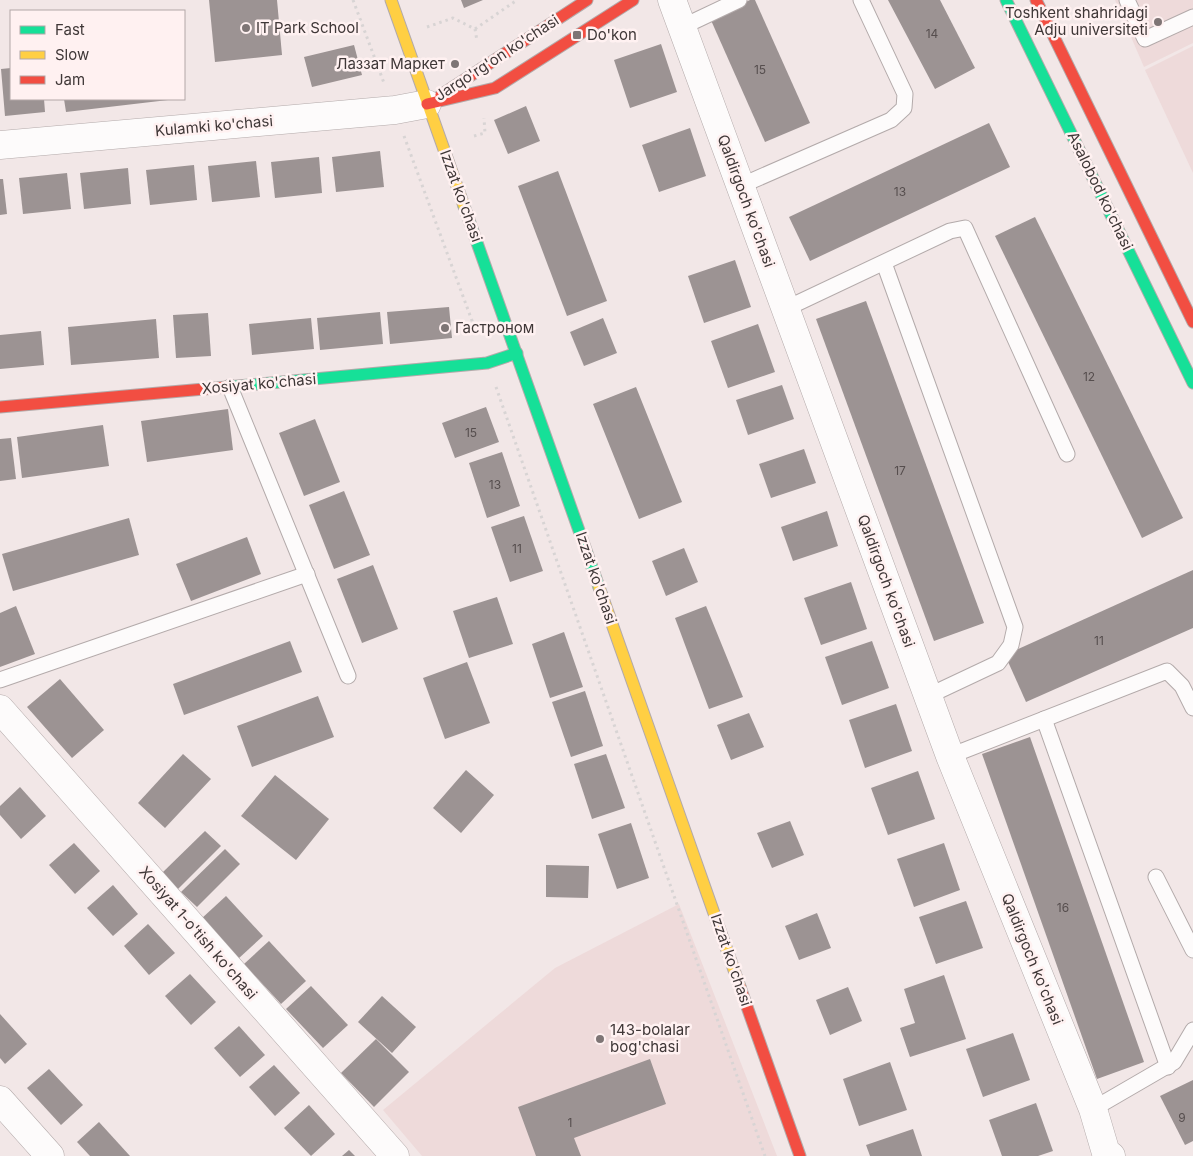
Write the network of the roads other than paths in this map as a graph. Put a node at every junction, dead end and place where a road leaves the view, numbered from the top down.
1 (390, 0) edge
2 (587, 0) edge
3 (632, 0) edge
4 (672, 0) edge
5 (739, 0) edge
6 (861, 0) edge
7 (1006, 0) edge
8 (1036, 0) edge
9 (1127, 0) edge
10 (1193, 17) edge
11 (682, 27) junction
12 (427, 104) junction
13 (0, 145) edge
14 (740, 186) junction
15 (884, 263) junction
16 (786, 309) junction
17 (1193, 322) edge
18 (517, 353) junction
19 (1193, 383) edge
20 (230, 387) junction
21 (0, 407) edge
22 (1067, 454) dead end
23 (307, 574) junction
24 (348, 676) dead end
25 (0, 680) edge
26 (928, 696) junction
27 (1193, 708) edge
28 (0, 709) edge
29 (1044, 719) junction
30 (950, 756) junction
31 (1156, 877) dead end
32 (1193, 950) edge
33 (1193, 1030) edge
34 (1168, 1067) junction
35 (0, 1100) edge
36 (1093, 1109) junction
37 (50, 1156) edge
38 (395, 1156) edge
39 (800, 1156) edge
40 (1111, 1156) edge

1 - 12 main road, Izzat ko'chasi
2 - 12 main road, Jarqo'rg'on ko'chasi
3 - 12 main road, Jarqo'rg'on ko'chasi
4 - 11 street, Qaldirgoch ko'chasi
5 - 11 lane
6 - 14 lane
7 - 19 main road, Asalobod ko'chasi
8 - 17 main road, Asalobod ko'chasi
9 - 10 lane
11 - 14 street, Qaldirgoch ko'chasi
12 - 13 street, Kulamki ko'chasi
12 - 18 main road, Izzat ko'chasi
14 - 16 street, Qaldirgoch ko'chasi
15 - 16 lane
15 - 22 lane
15 - 26 lane
16 - 26 street, Qaldirgoch ko'chasi
18 - 20 main road, Xosiyat ko'chasi
18 - 39 main road, Izzat ko'chasi
20 - 21 main road, Xosiyat ko'chasi
20 - 23 lane
23 - 24 lane
23 - 25 lane
26 - 30 street, Qaldirgoch ko'chasi
27 - 29 lane
28 - 38 street, Xosiyat 1-o'tish ko'chasi
29 - 30 lane
29 - 34 lane
30 - 36 street, Qaldirgoch ko'chasi
31 - 32 lane
33 - 34 lane
34 - 36 lane
35 - 37 street
36 - 40 street, Qaldirgoch ko'chasi

